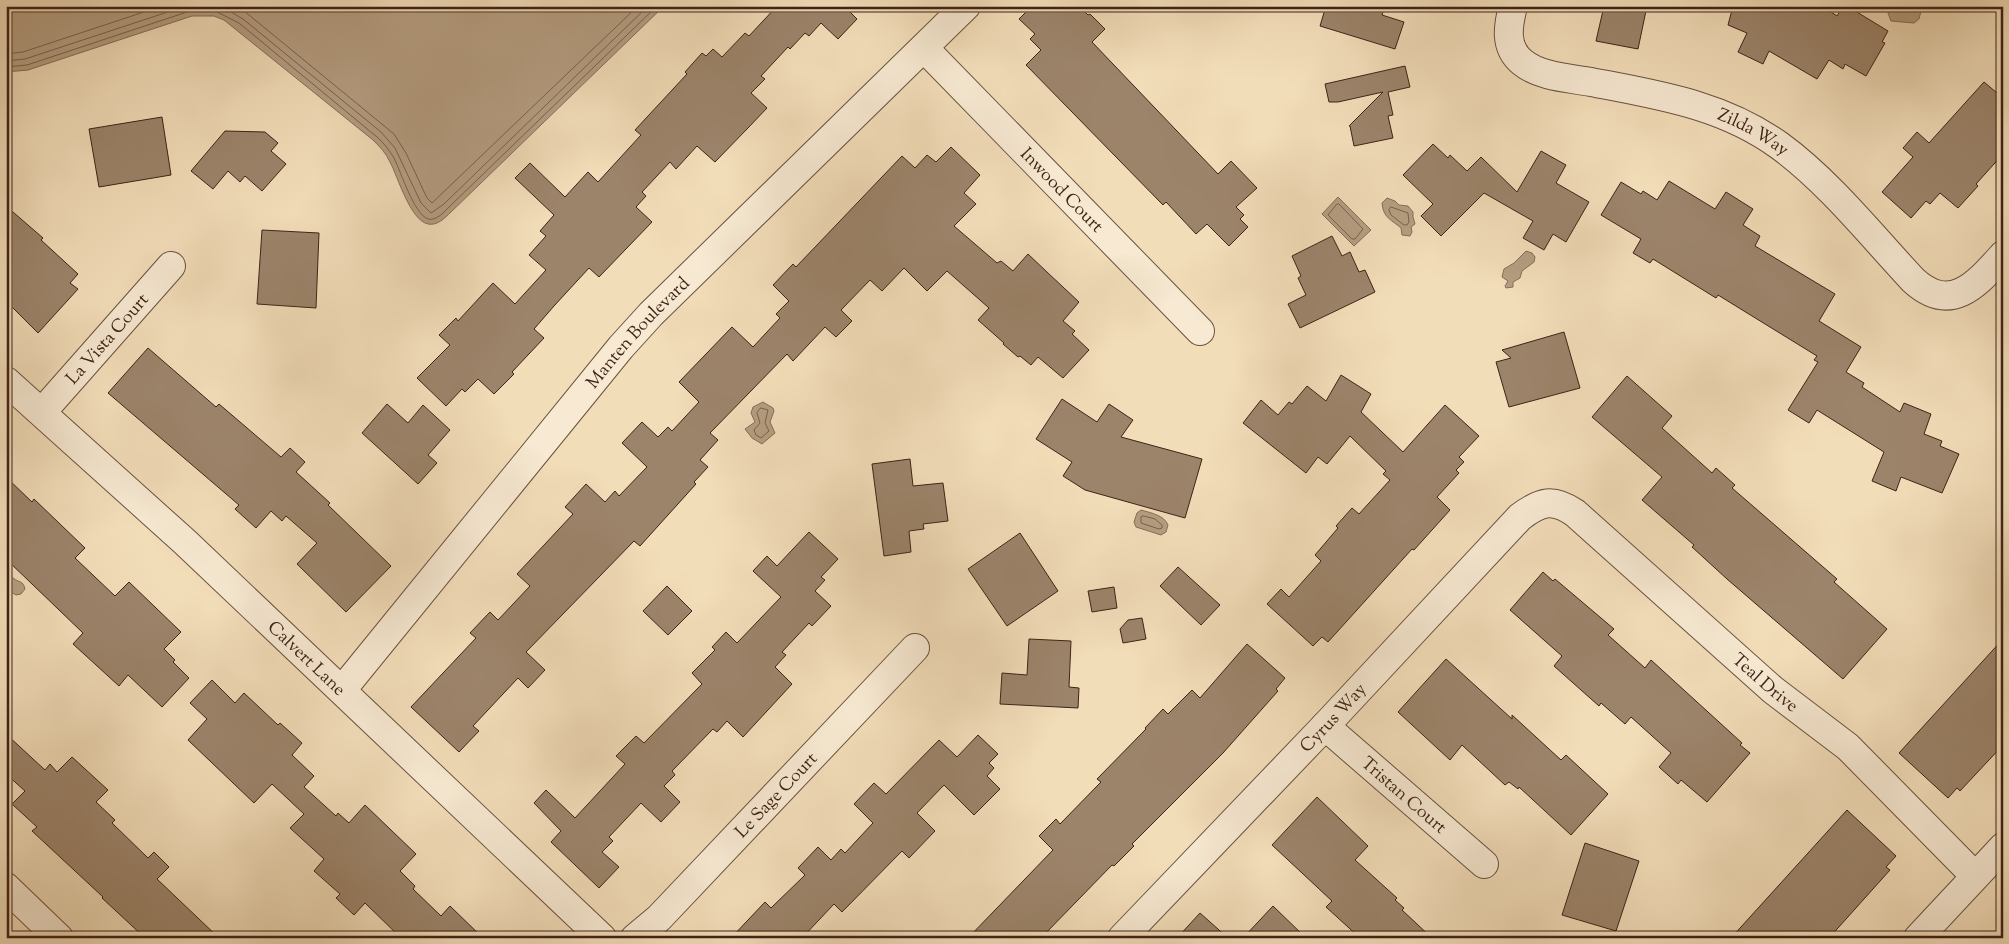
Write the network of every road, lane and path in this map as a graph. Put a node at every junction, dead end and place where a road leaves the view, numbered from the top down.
1 (966, 6) edge
2 (1513, 6) edge
3 (924, 48) junction
4 (2003, 256) edge
5 (171, 266) dead end
6 (1200, 331) dead end
7 (6, 381) edge
8 (42, 412) junction
9 (1547, 502) joint
10 (914, 648) dead end
11 (342, 690) junction
12 (1326, 726) junction
13 (2003, 847) edge
14 (1484, 864) dead end
15 (1975, 876) junction
16 (6, 887) edge
17 (59, 938) edge
18 (602, 938) edge
19 (635, 938) edge
20 (1122, 938) edge
21 (1918, 938) edge

1 - 3 street, Manten Boulevard
2 - 4 street, Zilda Way
3 - 6 street, Inwood Court
3 - 11 street, Manten Boulevard
5 - 8 street, La Vista Court
7 - 8 street, Calvert Lane
8 - 11 street, Calvert Lane
9 - 12 street, Cyrus Way
9 - 15 street, Teal Drive
10 - 19 street, Le Sage Court
11 - 18 street, Calvert Lane
12 - 14 street, Tristan Court
12 - 20 street, Cyrus Way
13 - 15 street
15 - 21 street
16 - 17 street

